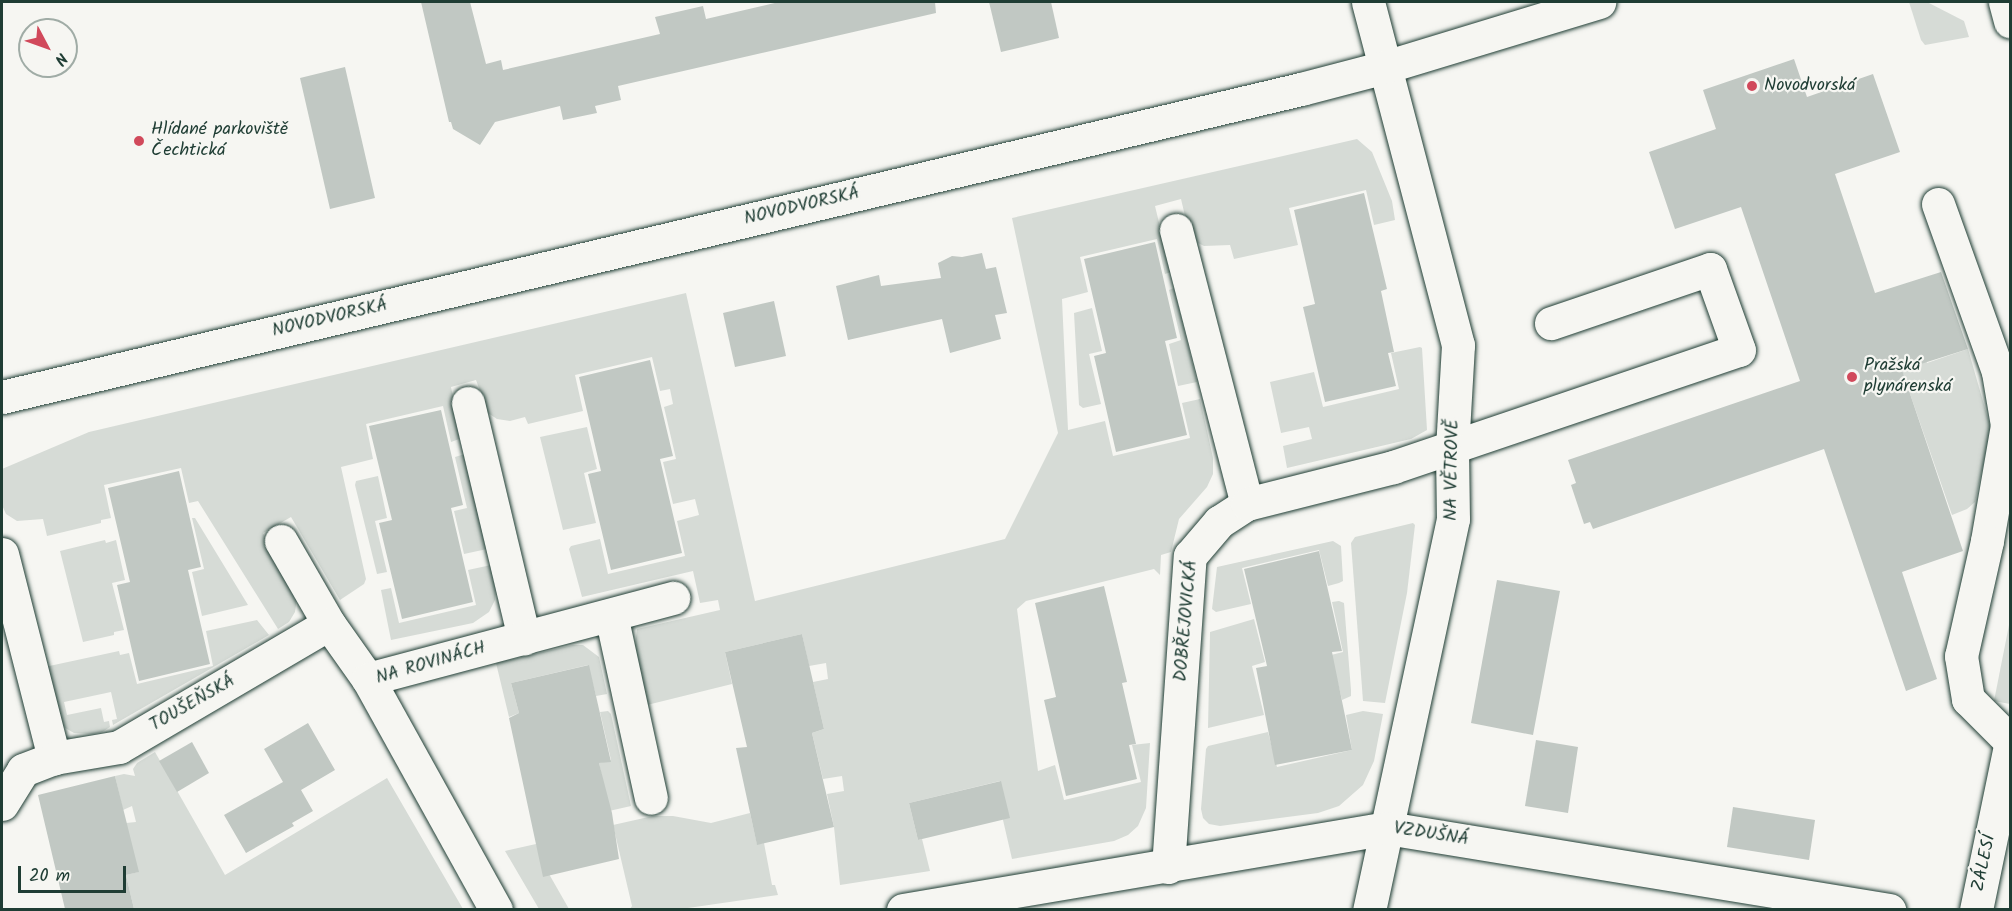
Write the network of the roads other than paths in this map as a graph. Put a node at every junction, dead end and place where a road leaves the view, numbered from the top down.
1 (1368, 2) edge
2 (1599, 2) edge
3 (2005, 2) edge
4 (2010, 21) edge
5 (1385, 67) junction
6 (1938, 204) dead end
7 (1176, 230) dead end
8 (1551, 323) dead end
9 (2, 397) edge
10 (468, 404) dead end
11 (1452, 449) junction
12 (1247, 504) junction
13 (281, 541) dead end
14 (2, 554) edge
15 (673, 598) dead end
16 (611, 615) junction
17 (329, 624) junction
18 (524, 638) junction
19 (368, 679) junction
20 (2010, 741) edge
21 (2010, 746) edge
22 (54, 758) junction
23 (651, 798) dead end
24 (2, 804) edge
25 (1387, 828) junction
26 (1168, 867) junction
27 (496, 909) edge
28 (903, 909) edge
29 (1369, 909) edge
30 (1889, 909) edge
31 (1976, 909) edge

1 - 5 street, NA VĚTROVĚ
2 - 5 street, NOVODVORSKÁ
3 - 4 street
5 - 9 street, NOVODVORSKÁ
5 - 11 street, NA VĚTROVĚ
6 - 20 street
7 - 12 street
8 - 11 street, DOBŘEJOVICKÁ
10 - 18 street
11 - 12 street, DOBŘEJOVICKÁ
11 - 25 street, NA VĚTROVĚ
12 - 26 street, DOBŘEJOVICKÁ
13 - 17 street
14 - 22 street
15 - 16 street, NA ROVINÁCH
16 - 18 street, NA ROVINÁCH
16 - 23 street
17 - 19 street
17 - 22 street, TOUŠEŇSKÁ
18 - 19 street, NA ROVINÁCH
19 - 27 street, NA ROVINÁCH
21 - 31 street, ZÁLESÍ
22 - 24 street, TOUŠEŇSKÁ
25 - 26 street, VZDUŠNÁ
25 - 29 street, NA VĚTROVĚ
25 - 30 street, VZDUŠNÁ
26 - 28 street, VZDUŠNÁ

